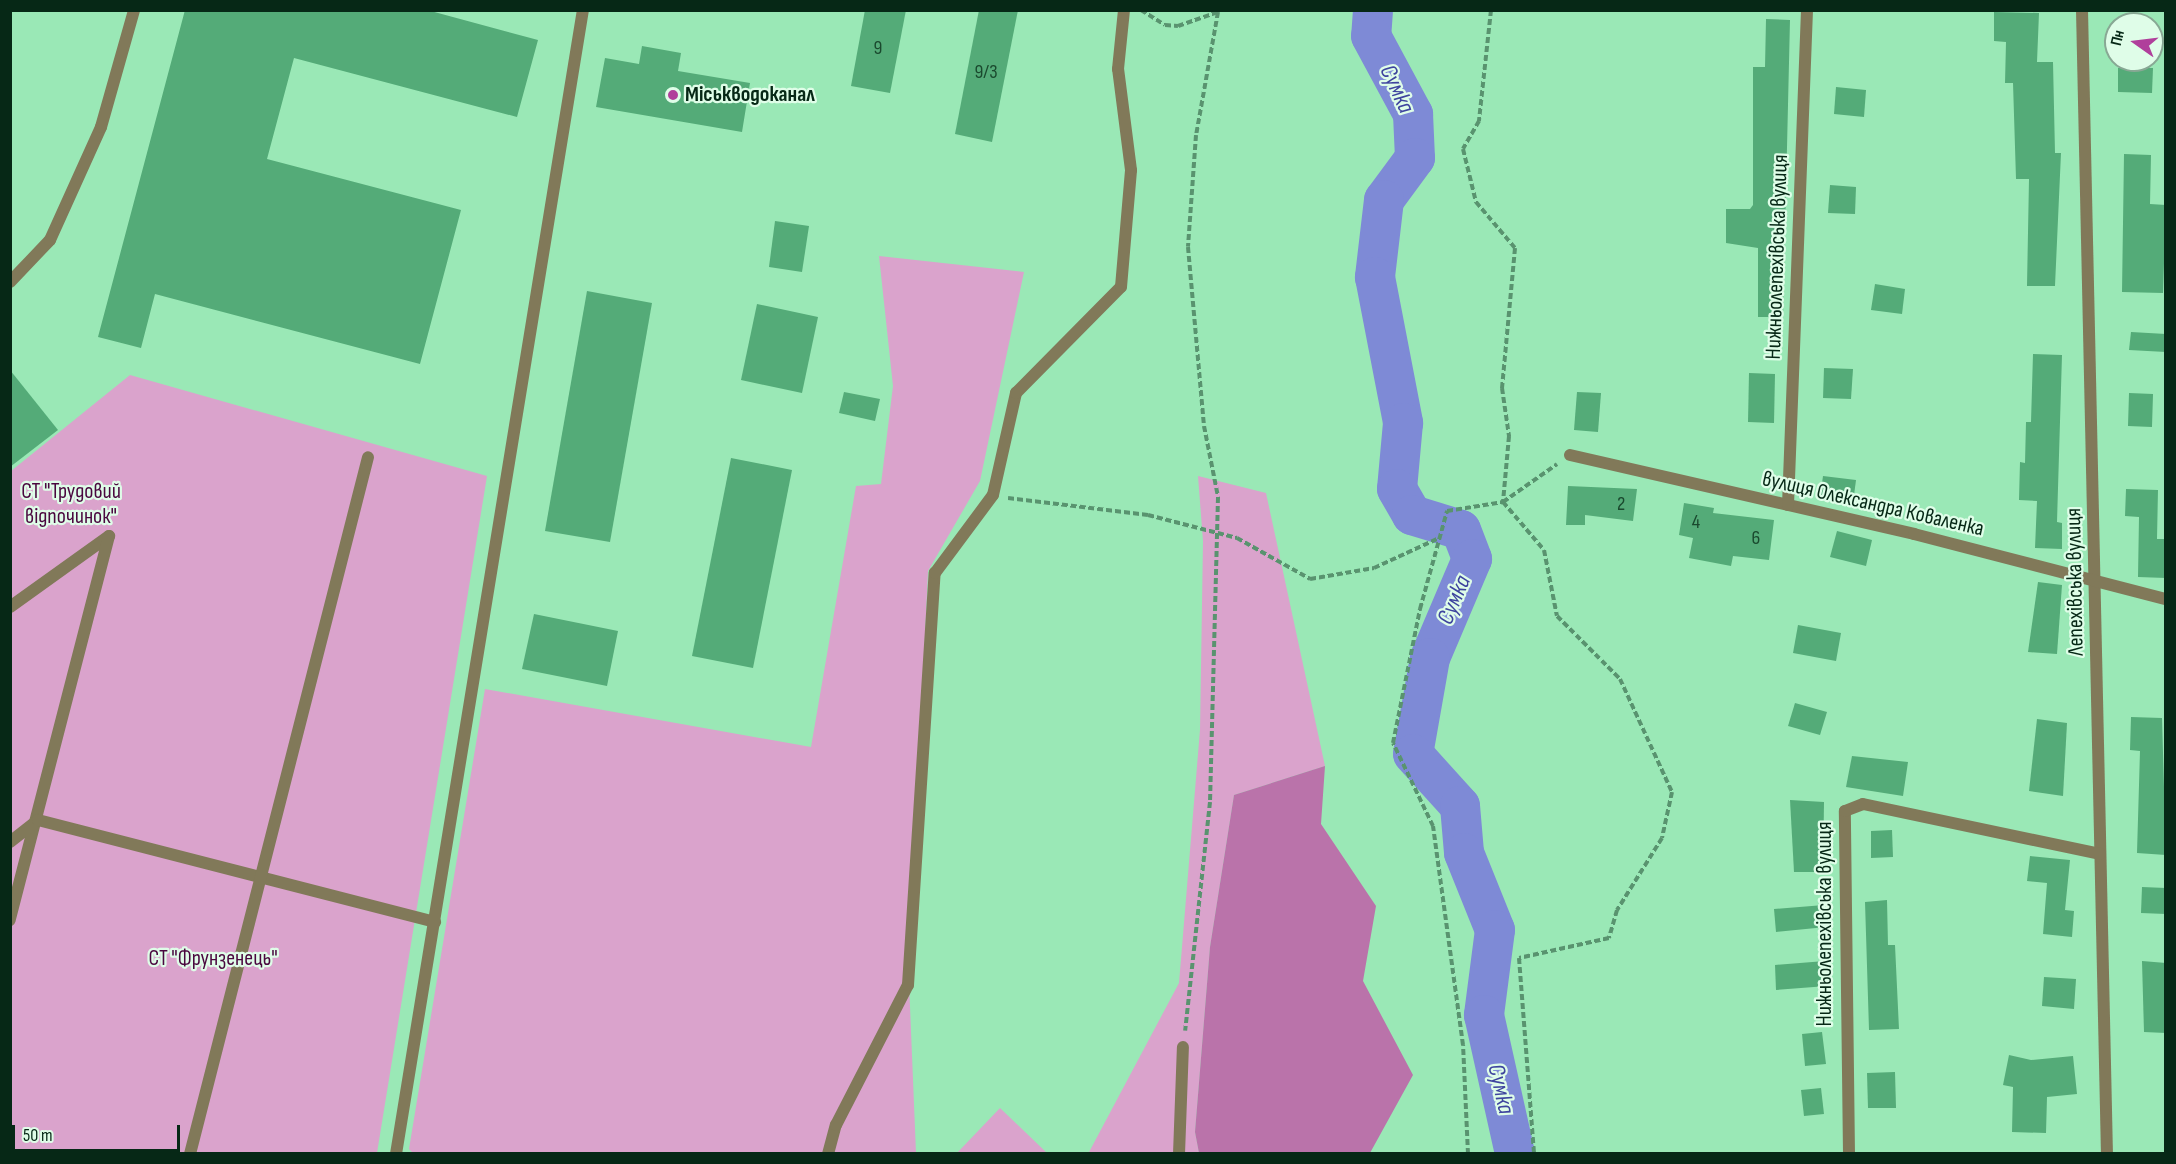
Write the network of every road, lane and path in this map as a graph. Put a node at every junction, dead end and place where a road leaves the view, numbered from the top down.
1 (134, 10) edge
2 (583, 10) edge
3 (1124, 10) edge
4 (1142, 10) edge
5 (1491, 10) edge
6 (1807, 10) edge
7 (2082, 10) edge
8 (10, 282) edge
9 (1570, 455) joint
10 (368, 457) dead end
11 (993, 495) junction
12 (1503, 502) junction
13 (1788, 505) junction
14 (1438, 538) junction
15 (2097, 579) junction
16 (2166, 599) edge
17 (10, 607) edge
18 (38, 820) junction
19 (10, 842) edge
20 (2100, 854) junction
21 (258, 877) junction
22 (10, 920) edge
23 (435, 922) junction
24 (1183, 1047) joint
25 (190, 1154) edge
26 (396, 1154) edge
27 (828, 1154) edge
28 (1179, 1154) edge
29 (1468, 1154) edge
30 (1534, 1154) edge
31 (1848, 1154) edge
32 (2107, 1154) edge

1 - 8 street
2 - 23 street
3 - 11 street
4 - 24 path
5 - 12 path
6 - 13 street, Нижньолепехівська вулиця
7 - 15 street, Лепехівська вулиця
9 - 12 path
9 - 13 street, вулиця Олександра Коваленка
10 - 21 street
11 - 14 path
11 - 27 street
12 - 14 path
12 - 30 path
13 - 15 street, вулиця Олександра Коваленка
14 - 29 path
15 - 16 street, вулиця Олександра Коваленка
15 - 20 street, Лепехівська вулиця
17 - 18 street
18 - 19 street
18 - 21 street
18 - 22 street
20 - 31 street, Нижньолепехівська вулиця
20 - 32 street, Лепехівська вулиця
21 - 23 street
21 - 25 street
23 - 26 street
24 - 28 street

